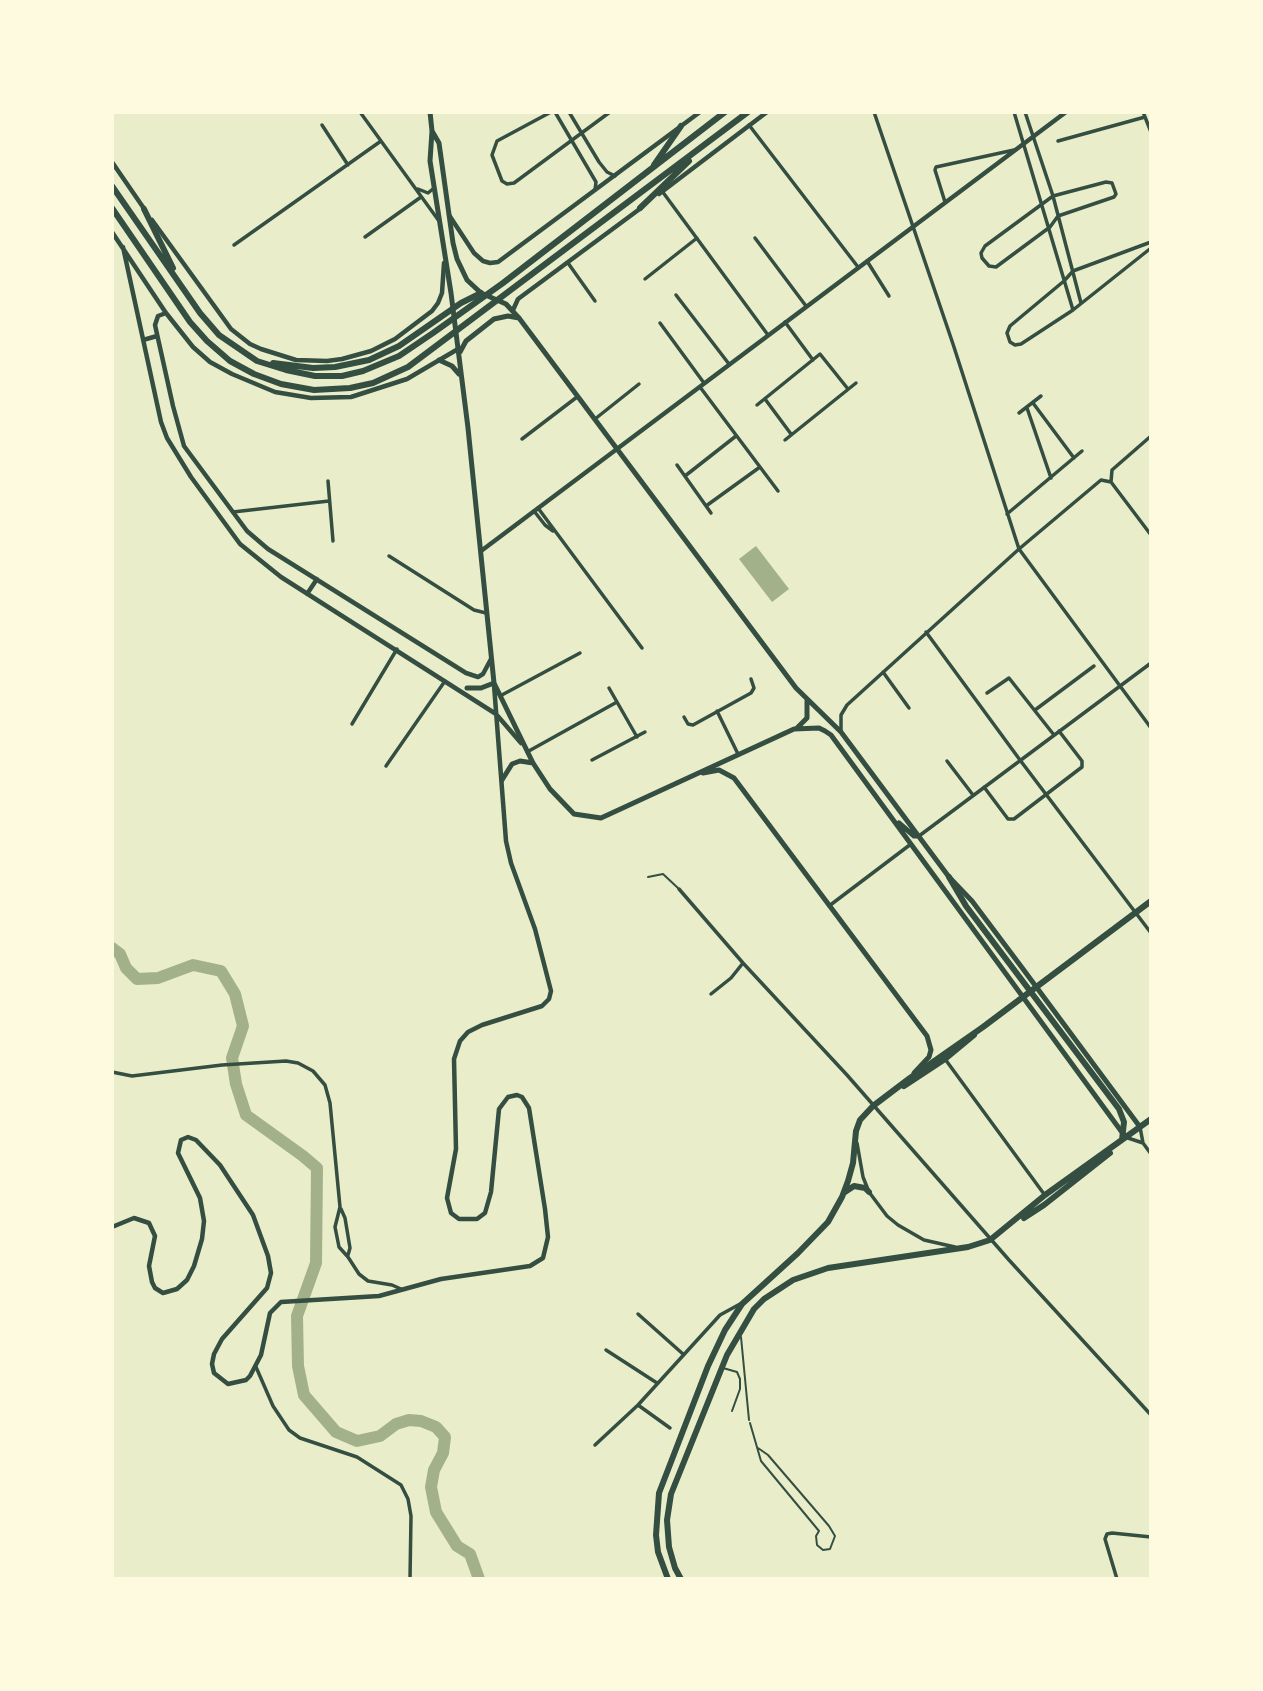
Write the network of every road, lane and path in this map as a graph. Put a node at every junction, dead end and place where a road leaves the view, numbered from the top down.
1 (360, 112) edge
2 (430, 112) edge
3 (553, 112) edge
4 (569, 112) edge
5 (610, 112) edge
6 (700, 112) edge
7 (725, 112) edge
8 (748, 112) edge
9 (767, 112) edge
10 (874, 112) edge
11 (1014, 112) edge
12 (1026, 112) edge
13 (1066, 112) edge
14 (1144, 114) edge
15 (321, 125) dead end
16 (749, 125) junction
17 (681, 126) junction
18 (432, 131) junction
19 (1151, 132) edge
20 (581, 133) junction
21 (1034, 136) junction
22 (570, 140) junction
23 (382, 141) junction
24 (711, 141) junction
25 (1058, 141) dead end
26 (1025, 142) junction
27 (1015, 149) junction
28 (112, 162) edge
29 (348, 165) junction
30 (649, 170) junction
31 (615, 176) junction
32 (112, 186) edge
33 (416, 188) junction
34 (434, 188) junction
35 (594, 191) junction
36 (662, 191) junction
37 (1053, 196) junction
38 (421, 197) junction
39 (945, 202) junction
40 (1043, 202) junction
41 (112, 208) edge
42 (640, 208) junction
43 (144, 209) junction
44 (448, 213) junction
45 (1058, 216) junction
46 (439, 221) junction
47 (913, 226) junction
48 (1050, 227) junction
49 (112, 232) edge
50 (365, 237) dead end
51 (697, 238) junction
52 (754, 238) dead end
53 (1151, 242) edge
54 (234, 245) dead end
55 (123, 247) junction
56 (1151, 248) edge
57 (444, 258) junction
58 (867, 261) junction
59 (567, 263) junction
60 (858, 267) junction
61 (1073, 271) junction
62 (645, 279) dead end
63 (1064, 281) junction
64 (183, 289) junction
65 (481, 293) junction
66 (676, 295) dead end
67 (889, 296) dead end
68 (595, 301) dead end
69 (1081, 303) junction
70 (806, 306) junction
71 (511, 309) junction
72 (1073, 310) junction
73 (166, 313) junction
74 (519, 318) junction
75 (785, 322) junction
76 (660, 323) dead end
77 (768, 335) junction
78 (157, 336) junction
79 (144, 340) junction
80 (458, 349) junction
81 (439, 360) junction
82 (813, 360) junction
83 (257, 361) junction
84 (729, 364) junction
85 (461, 376) junction
86 (856, 383) dead end
87 (639, 384) dead end
88 (702, 385) junction
89 (848, 389) junction
90 (1041, 396) dead end
91 (577, 397) junction
92 (765, 399) junction
93 (1032, 403) junction
94 (757, 405) dead end
95 (1027, 408) junction
96 (1019, 413) dead end
97 (594, 419) junction
98 (791, 435) junction
99 (736, 436) junction
100 (1151, 436) edge
101 (522, 439) dead end
102 (785, 440) dead end
103 (617, 449) junction
104 (1082, 451) dead end
105 (1074, 458) junction
106 (677, 465) dead end
107 (760, 467) junction
108 (685, 476) junction
109 (1051, 478) junction
110 (328, 481) dead end
111 (1111, 482) junction
112 (778, 491) dead end
113 (329, 501) junction
114 (706, 506) junction
115 (536, 509) junction
116 (233, 512) junction
117 (712, 513) dead end
118 (1007, 514) junction
119 (1151, 535) edge
120 (332, 541) dead end
121 (1019, 549) junction
122 (480, 551) junction
123 (389, 556) dead end
124 (317, 579) junction
125 (307, 594) junction
126 (486, 613) junction
127 (926, 632) junction
128 (642, 648) dead end
129 (397, 649) junction
130 (580, 653) dead end
131 (491, 659) junction
132 (1151, 663) edge
133 (1094, 666) dead end
134 (883, 672) junction
135 (466, 674) junction
136 (751, 679) dead end
137 (445, 681) junction
138 (494, 683) junction
139 (1119, 686) junction
140 (455, 688) junction
141 (467, 688) junction
142 (609, 688) dead end
143 (987, 693) dead end
144 (500, 696) junction
145 (807, 700) junction
146 (617, 702) junction
147 (909, 708) dead end
148 (1035, 710) junction
149 (717, 711) junction
150 (495, 714) junction
151 (684, 717) dead end
152 (352, 723) dead end
153 (1151, 728) edge
154 (794, 729) junction
155 (645, 732) dead end
156 (841, 732) junction
157 (1059, 732) junction
158 (1054, 735) junction
159 (636, 737) junction
160 (526, 749) junction
161 (737, 754) junction
162 (593, 760) dead end
163 (1020, 760) junction
164 (947, 761) dead end
165 (533, 763) junction
166 (386, 766) dead end
167 (690, 777) junction
168 (502, 780) junction
169 (984, 787) junction
170 (1046, 793) junction
171 (973, 795) junction
172 (891, 816) junction
173 (919, 836) junction
174 (911, 843) junction
175 (648, 877) dead end
176 (949, 877) junction
177 (679, 889) joint
178 (1151, 901) edge
179 (829, 906) junction
180 (1135, 913) junction
181 (1151, 933) edge
182 (743, 963) junction
183 (1023, 969) junction
184 (1009, 980) junction
185 (1036, 987) junction
186 (710, 994) dead end
187 (1022, 998) junction
188 (983, 1027) junction
189 (945, 1059) junction
190 (112, 1072) edge
191 (910, 1078) junction
192 (888, 1094) junction
193 (873, 1106) junction
194 (1151, 1119) edge
195 (1140, 1127) junction
196 (856, 1130) junction
197 (1126, 1137) junction
198 (1143, 1143) junction
199 (1151, 1154) edge
200 (869, 1192) junction
201 (1045, 1195) junction
202 (842, 1197) junction
203 (340, 1207) junction
204 (112, 1227) edge
205 (1001, 1232) junction
206 (990, 1240) junction
207 (959, 1248) junction
208 (348, 1256) junction
209 (401, 1289) junction
210 (742, 1304) junction
211 (638, 1314) dead end
212 (112, 1322) edge
213 (740, 1330) junction
214 (112, 1331) edge
215 (606, 1350) dead end
216 (683, 1354) junction
217 (256, 1367) junction
218 (722, 1367) junction
219 (657, 1383) junction
220 (638, 1405) junction
221 (732, 1411) dead end
222 (1151, 1415) edge
223 (670, 1428) dead end
224 (596, 1445) dead end
225 (758, 1448) junction
226 (1151, 1537) edge
227 (410, 1579) edge
228 (668, 1579) edge
229 (681, 1579) edge
230 (1117, 1579) edge

1 - 23 street
2 - 18 main road
3 - 22 street
3 - 22 street
4 - 20 street
5 - 20 street
6 - 17 street
7 - 30 main road
8 - 24 main road
9 - 16 street
10 - 47 street
11 - 26 street
12 - 21 street
13 - 21 street
14 - 19 street
14 - 25 street
15 - 29 street
16 - 36 street
16 - 60 street
17 - 30 main road
17 - 31 street
18 - 34 main road
18 - 44 main road
20 - 22 street
20 - 31 street
21 - 26 street
21 - 37 street
22 - 35 street
23 - 29 street
23 - 33 street
24 - 41 main road
24 - 42 main road
26 - 27 street
26 - 40 street
27 - 39 street
27 - 39 street
28 - 43 street
29 - 54 street
30 - 83 main road
31 - 35 street
32 - 64 main road
33 - 34 street
33 - 38 street
34 - 46 main road
35 - 44 street
36 - 42 street
36 - 51 street
37 - 40 street
37 - 45 street
37 - 45 street
38 - 46 street
38 - 50 street
39 - 47 street
40 - 48 street
40 - 48 street
42 - 59 street
43 - 57 street
43 - 64 main road
44 - 65 main road
45 - 48 street
45 - 61 street
46 - 57 main road
47 - 58 street
47 - 118 street
48 - 63 street
49 - 55 street
51 - 62 street
51 - 77 street
52 - 70 street
53 - 61 street
55 - 73 street
55 - 79 street
56 - 69 street
57 - 80 main road
58 - 60 street
58 - 67 street
59 - 68 street
59 - 71 street
60 - 70 street
61 - 63 street
61 - 69 street
63 - 72 street
63 - 72 street
64 - 83 main road
65 - 71 main road
65 - 83 main road
66 - 84 street
69 - 72 street
70 - 75 street
71 - 74 main road
73 - 78 street
73 - 81 street
74 - 80 main road
74 - 91 main road
75 - 77 street
75 - 82 street
76 - 88 street
77 - 84 street
78 - 79 street
78 - 116 street
79 - 125 street
80 - 81 street
80 - 85 main road
81 - 85 main road
82 - 89 street
82 - 92 street
84 - 88 street
85 - 122 main road
86 - 89 street
87 - 97 street
88 - 99 street
88 - 103 street
89 - 98 street
90 - 93 street
91 - 97 main road
91 - 101 street
92 - 94 street
92 - 98 street
93 - 95 street
93 - 105 street
95 - 96 street
95 - 109 street
97 - 103 main road
98 - 102 street
99 - 107 street
99 - 108 street
100 - 111 street
103 - 115 street
103 - 145 main road
104 - 105 street
105 - 109 street
106 - 108 street
107 - 112 street
107 - 114 street
108 - 114 street
109 - 118 street
110 - 113 street
111 - 119 street
111 - 121 street
113 - 116 street
113 - 120 street
114 - 117 street
115 - 122 street
115 - 128 street
116 - 124 street
118 - 121 street
121 - 127 street
121 - 139 street
122 - 126 main road
123 - 126 street
124 - 125 street
124 - 135 street
125 - 129 street
126 - 131 main road
127 - 134 street
127 - 163 street
129 - 137 street
129 - 152 street
130 - 144 street
131 - 135 street
131 - 138 main road
132 - 139 street
133 - 148 street
134 - 147 street
134 - 156 street
135 - 141 street
136 - 149 street
137 - 140 street
137 - 166 street
138 - 141 main road
138 - 144 main road
138 - 150 street
139 - 153 street
139 - 157 street
140 - 141 street
140 - 150 street
142 - 146 street
143 - 148 street
144 - 160 main road
145 - 154 main road
145 - 156 main road
146 - 159 street
146 - 160 street
148 - 158 street
149 - 151 street
149 - 161 street
150 - 160 street
150 - 168 street
154 - 161 main road
154 - 172 main road
155 - 159 street
156 - 173 main road
157 - 158 street
157 - 170 street
158 - 163 street
159 - 162 street
160 - 165 main road
161 - 167 main road
163 - 169 street
163 - 170 street
164 - 171 street
165 - 167 main road
165 - 168 main road
167 - 179 main road
168 - 209 street
169 - 170 street
169 - 171 street
170 - 180 street
171 - 173 street
172 - 173 main road
172 - 174 main road
173 - 176 main road
174 - 179 street
174 - 184 main road
175 - 177 lane
176 - 183 main road
176 - 205 main road
177 - 182 street
178 - 180 main road
179 - 191 main road
180 - 181 street
180 - 185 main road
182 - 186 street
182 - 193 street
183 - 184 main road
183 - 185 main road
184 - 187 main road
185 - 187 main road
185 - 195 main road
187 - 188 main road
187 - 197 main road
188 - 189 main road
188 - 191 main road
189 - 192 main road
189 - 201 street
190 - 203 street
191 - 192 main road
192 - 193 main road
193 - 196 main road
193 - 206 street
194 - 195 main road
195 - 197 main road
195 - 198 street
196 - 200 street
196 - 202 main road
197 - 198 street
197 - 201 main road
198 - 199 street
200 - 202 main road
200 - 207 street
201 - 205 main road
202 - 210 main road
203 - 208 street
203 - 208 street
204 - 217 street
205 - 206 main road
206 - 207 main road
206 - 222 street
207 - 213 main road
208 - 209 street
209 - 217 street
210 - 216 street
210 - 228 main road
211 - 216 street
212 - 214 street
213 - 218 main road
213 - 225 lane
215 - 219 street
216 - 219 street
217 - 227 street
218 - 221 lane
218 - 229 main road
219 - 220 street
220 - 223 street
220 - 224 street
225 - 225 lane
226 - 230 street

